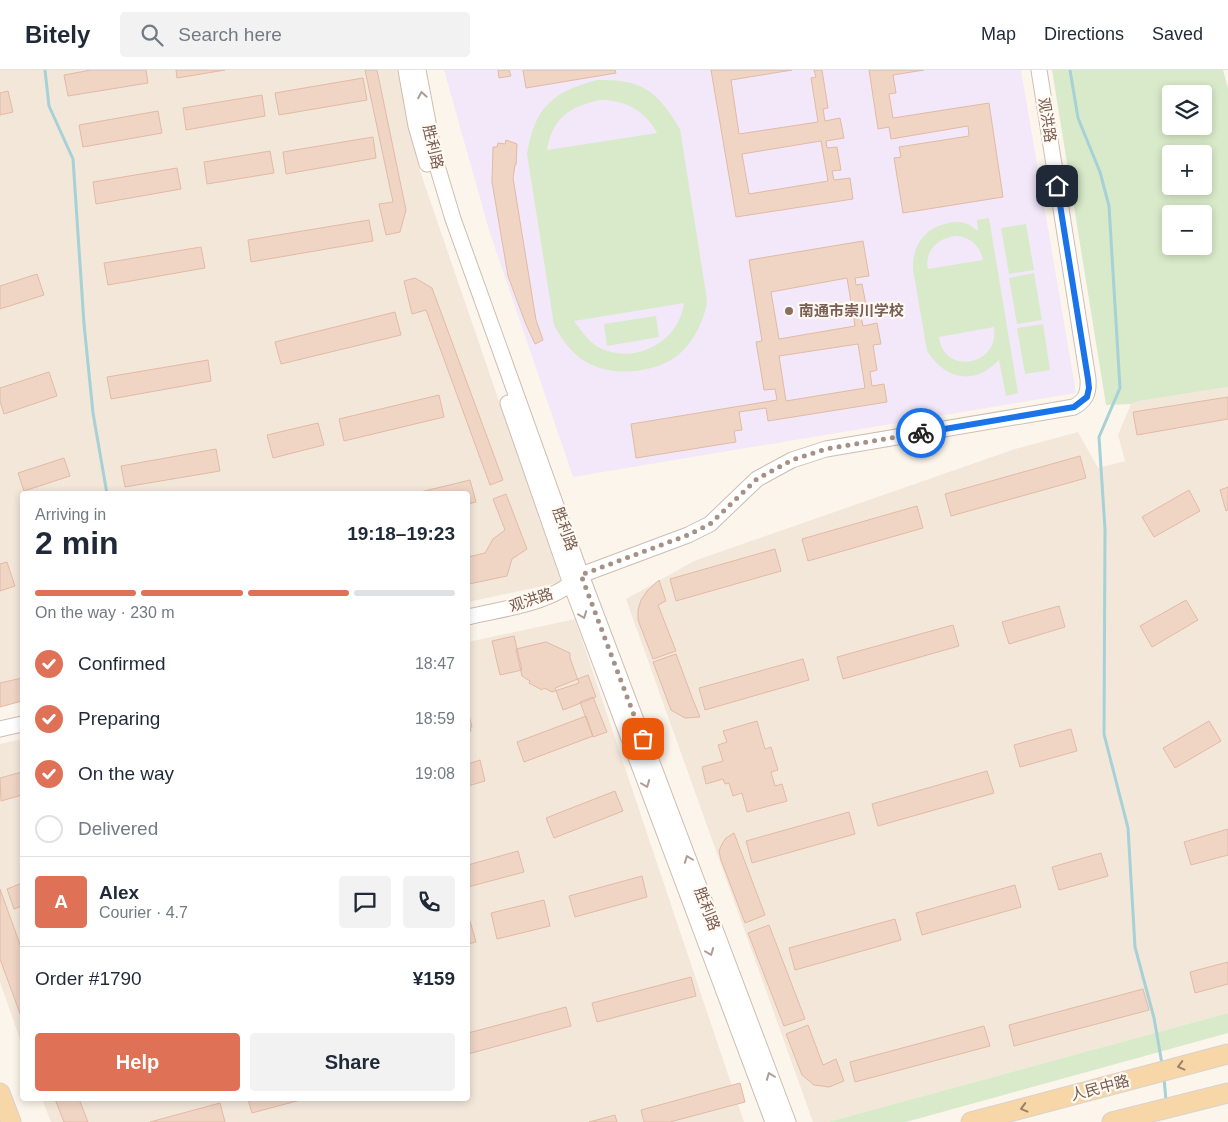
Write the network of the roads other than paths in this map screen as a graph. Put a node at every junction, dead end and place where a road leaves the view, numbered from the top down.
1 (406, 70) edge
2 (418, 70) edge
3 (1039, 70) edge
4 (576, 580) junction
5 (470, 617) edge
6 (20, 724) edge
7 (0, 729) edge
8 (1228, 1054) edge
9 (0, 1093) edge
10 (1228, 1093) edge
11 (11, 1122) edge
12 (774, 1122) edge
13 (788, 1122) edge
14 (971, 1122) edge
15 (1112, 1122) edge

1 - 4 street, 胜利路
4 -> 2 street, 胜利路
3 - 4 street, 观洪路
4 - 5 street, 观洪路
4 -> 12 street, 胜利路
13 -> 4 street, 胜利路
6 - 7 street
8 -> 14 main road, 人民中路
9 - 11 main road
10 - 15 main road

